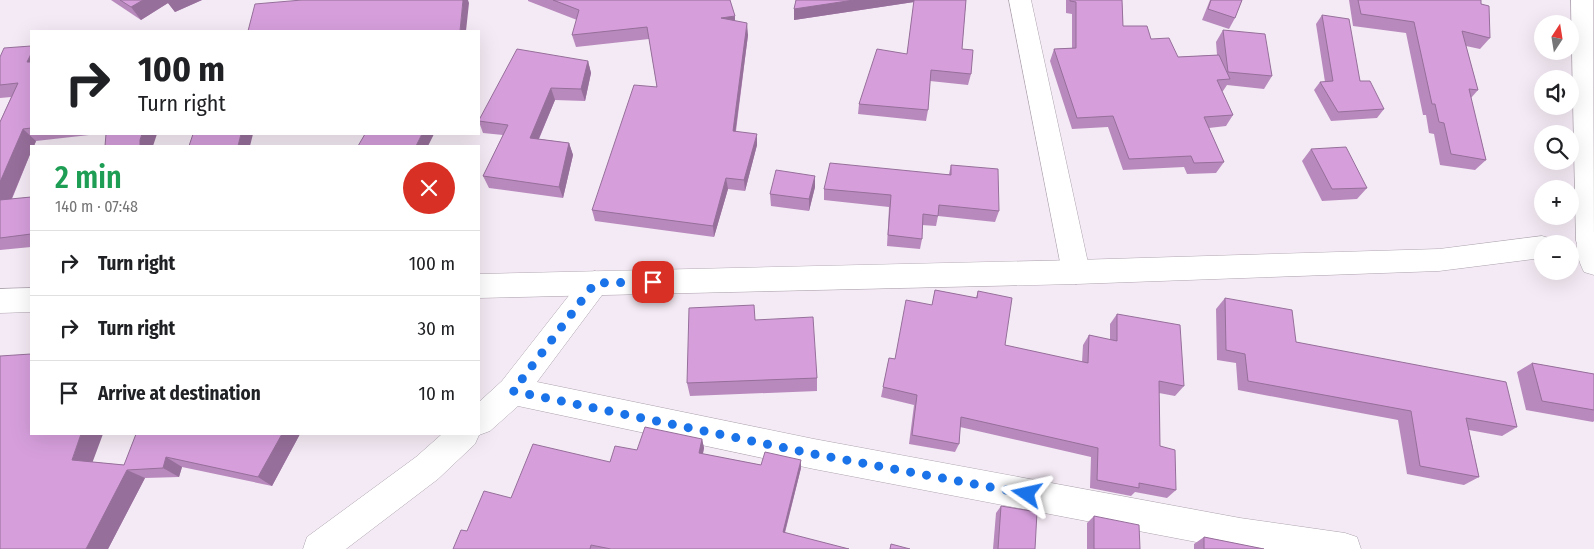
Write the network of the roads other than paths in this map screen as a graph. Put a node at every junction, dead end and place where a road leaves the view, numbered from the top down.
1 (1020, 0) edge
2 (1582, 0) edge
3 (1534, 248) edge
4 (1586, 248) edge
5 (1076, 272) junction
6 (595, 283) junction
7 (480, 286) edge
8 (30, 300) edge
9 (0, 301) edge
10 (513, 391) junction
11 (480, 420) edge
12 (463, 435) edge
13 (318, 549) edge
14 (1345, 549) edge

1 - 5 street
2 - 4 street
3 - 5 street
5 - 6 street
6 - 7 street
6 - 10 street
8 - 9 street
10 - 11 street
10 - 14 street
12 - 13 street

